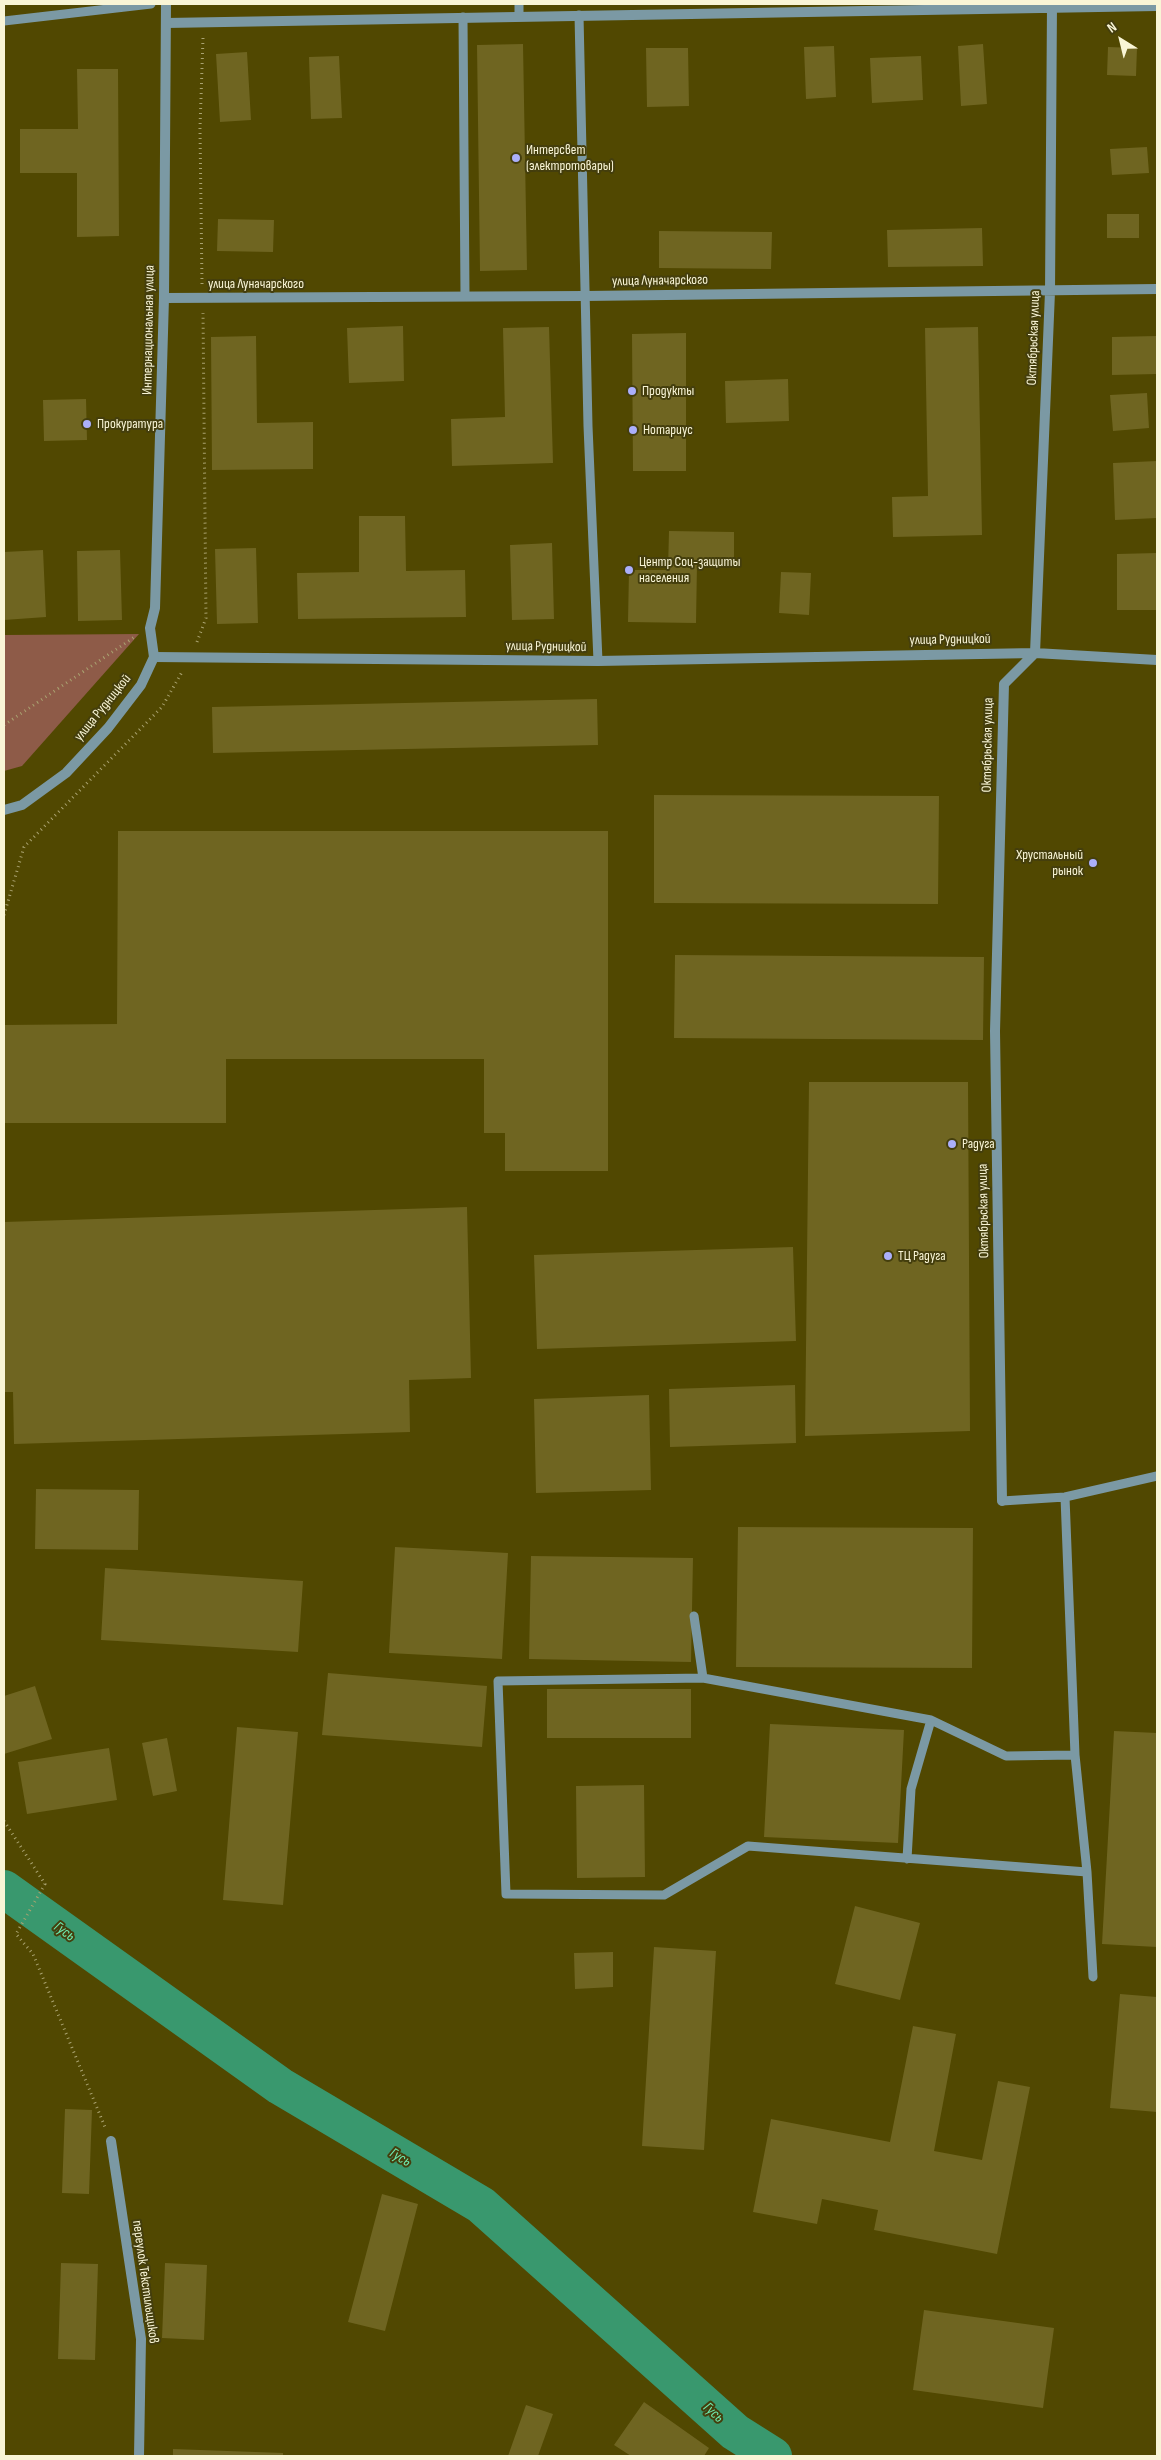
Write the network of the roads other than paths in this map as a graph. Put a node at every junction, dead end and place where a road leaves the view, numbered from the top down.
1 (151, 4) edge
2 (166, 4) edge
3 (519, 4) edge
4 (1052, 6) edge
5 (1157, 6) edge
6 (800, 8) edge
7 (579, 15) junction
8 (519, 16) junction
9 (463, 17) junction
10 (4, 21) edge
11 (166, 23) junction
12 (1157, 288) edge
13 (1050, 292) junction
14 (465, 296) junction
15 (585, 296) junction
16 (164, 298) junction
17 (1036, 652) junction
18 (154, 657) junction
19 (1157, 660) edge
20 (598, 661) junction
21 (4, 810) edge
22 (1157, 1476) edge
23 (1065, 1497) junction
24 (1002, 1500) joint
25 (694, 1616) dead end
26 (703, 1678) junction
27 (931, 1720) junction
28 (1075, 1755) junction
29 (907, 1859) junction
30 (1087, 1872) junction
31 (1093, 1977) dead end
32 (111, 2141) road end
33 (139, 2456) edge

1 - 10 lane
2 - 11 street, Интернациональная улица
3 - 8 lane
4 - 5 street
4 - 6 street
4 - 13 street, Октябрьская улица
6 - 7 street
7 - 8 street
7 - 15 lane
8 - 9 street
9 - 11 street
9 - 14 lane
11 - 16 street, Интернациональная улица
12 - 13 street, улица Луначарского
13 - 15 street, улица Луначарского
13 - 17 street, Октябрьская улица
14 - 15 street, улица Луначарского
14 - 16 street, улица Луначарского
15 - 20 lane
16 - 18 street, Интернациональная улица
17 - 19 street, улица Рудницкой
17 - 20 street, улица Рудницкой
17 - 24 street, Октябрьская улица
18 - 20 street, улица Рудницкой
18 - 21 street, улица Рудницкой
22 - 23 lane
23 - 24 lane
23 - 28 lane
25 - 26 lane
26 - 27 lane
26 - 29 lane
27 - 28 lane
27 - 29 lane
28 - 30 lane
29 - 30 lane
30 - 31 lane
32 - 33 street, переулок Текстильщиков

